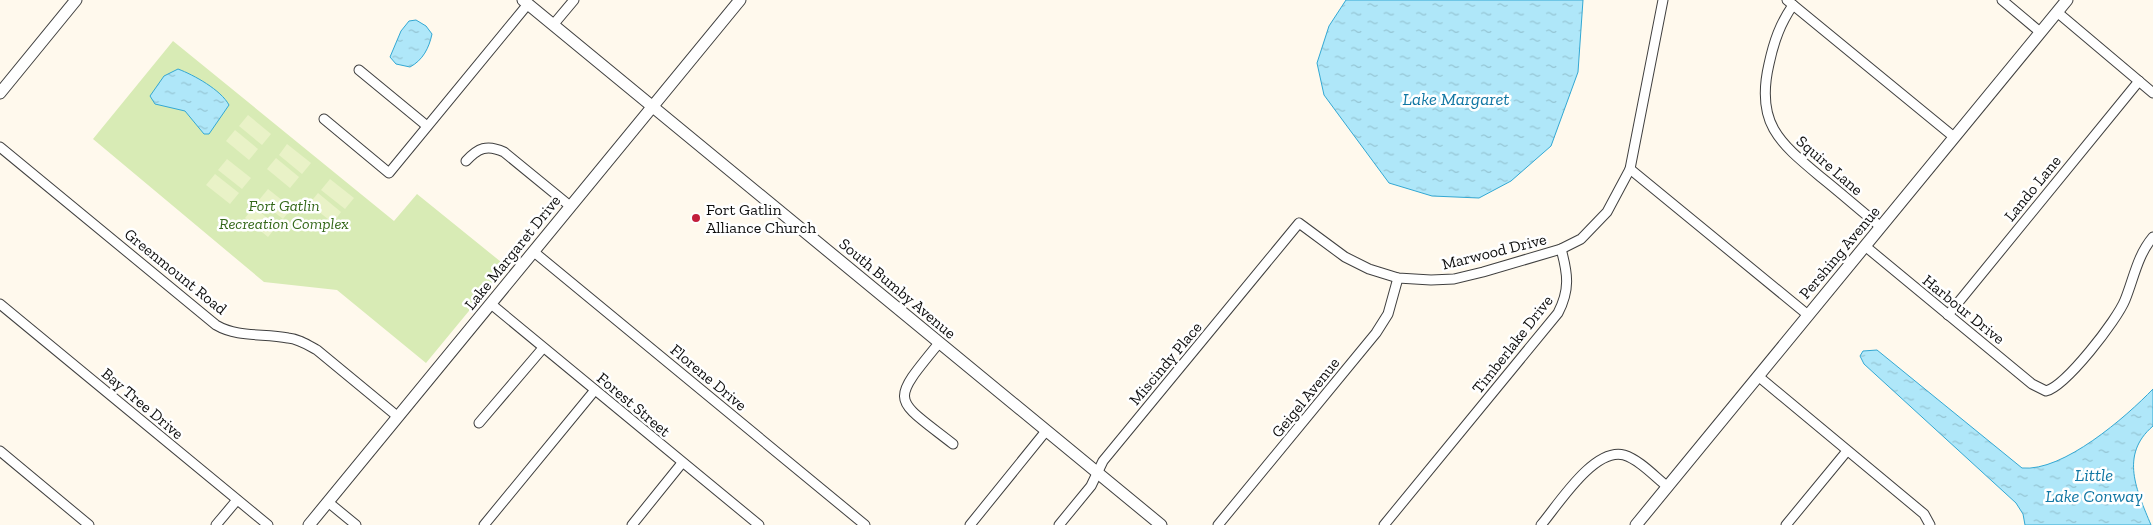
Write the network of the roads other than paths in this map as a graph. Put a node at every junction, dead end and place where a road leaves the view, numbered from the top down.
1 (76, 0) edge
2 (574, 0) edge
3 (740, 0) edge
4 (1663, 0) edge
5 (2002, 0) edge
6 (2067, 0) edge
7 (526, 2) edge
8 (1790, 3) edge
9 (2057, 12) junction
10 (553, 25) junction
11 (2040, 32) junction
12 (359, 70) dead end
13 (2139, 81) junction
14 (2153, 92) edge
15 (0, 93) edge
16 (653, 106) junction
17 (324, 119) dead end
18 (427, 126) junction
19 (1954, 137) junction
20 (0, 147) edge
21 (466, 161) dead end
22 (1630, 169) junction
23 (570, 206) junction
24 (1299, 223) joint
25 (1881, 227) junction
26 (2153, 237) edge
27 (1864, 246) junction
28 (1561, 249) junction
29 (534, 252) junction
30 (1398, 278) junction
31 (0, 304) edge
32 (491, 304) junction
33 (1808, 315) junction
34 (1948, 315) junction
35 (939, 343) junction
36 (543, 348) junction
37 (1758, 376) junction
38 (595, 390) junction
39 (397, 416) junction
40 (479, 423) dead end
41 (1046, 431) junction
42 (953, 444) dead end
43 (1847, 451) junction
44 (0, 452) edge
45 (682, 463) junction
46 (1098, 472) junction
47 (1668, 487) junction
48 (237, 500) junction
49 (328, 502) junction
50 (89, 525) edge
51 (216, 525) edge
52 (268, 525) edge
53 (309, 525) edge
54 (356, 525) edge
55 (484, 525) edge
56 (632, 525) edge
57 (759, 525) edge
58 (865, 525) edge
59 (970, 525) edge
60 (1059, 525) edge
61 (1161, 525) edge
62 (1218, 525) edge
63 (1384, 525) edge
64 (1541, 525) edge
65 (1636, 525) edge
66 (1786, 525) edge
67 (1930, 525) edge

1 - 15 street
2 - 10 street
3 - 16 street, Lake Margaret Drive
4 - 22 street
5 - 11 street
6 - 9 street, Pershing Avenue
7 - 10 street, South Bumby Avenue
7 - 18 street
8 - 19 street
8 - 25 street, Squire Lane
9 - 11 street, Pershing Avenue
9 - 13 street
10 - 16 street, South Bumby Avenue
11 - 19 street, Pershing Avenue
12 - 18 street
13 - 14 street
13 - 34 street, Lando Lane
16 - 23 street, Lake Margaret Drive
16 - 35 street, South Bumby Avenue
17 - 18 street
19 - 25 street, Pershing Avenue
20 - 39 street, Greenmount Road
21 - 23 street
22 - 28 street
22 - 33 street
23 - 29 street, Lake Margaret Drive
24 - 30 street, Marwood Drive
24 - 46 street, Miscindy Place
25 - 27 street, Pershing Avenue
26 - 34 street, Harbour Drive
27 - 33 street, Pershing Avenue
27 - 34 street, Harbour Drive
28 - 30 street, Marwood Drive
28 - 63 street, Timberlake Drive
29 - 32 street, Lake Margaret Drive
29 - 58 street, Florene Drive
30 - 62 street, Geigel Avenue
31 - 48 street, Bay Tree Drive
32 - 36 street, Forest Street
32 - 39 street, Lake Margaret Drive
33 - 37 street, Pershing Avenue
35 - 41 street, South Bumby Avenue
35 - 42 street
36 - 38 street, Forest Street
36 - 40 street
37 - 43 street
37 - 47 street, Pershing Avenue
38 - 45 street, Forest Street
38 - 55 street
39 - 49 street, Lake Margaret Drive
41 - 46 street, South Bumby Avenue
41 - 59 street
43 - 66 street
43 - 67 street
44 - 50 street
45 - 56 street
45 - 57 street, Forest Street
46 - 60 street, Miscindy Place
46 - 61 street, South Bumby Avenue
47 - 64 street
47 - 65 street, Pershing Avenue
48 - 51 street
48 - 52 street, Bay Tree Drive
49 - 53 street, Lake Margaret Drive
49 - 54 street

